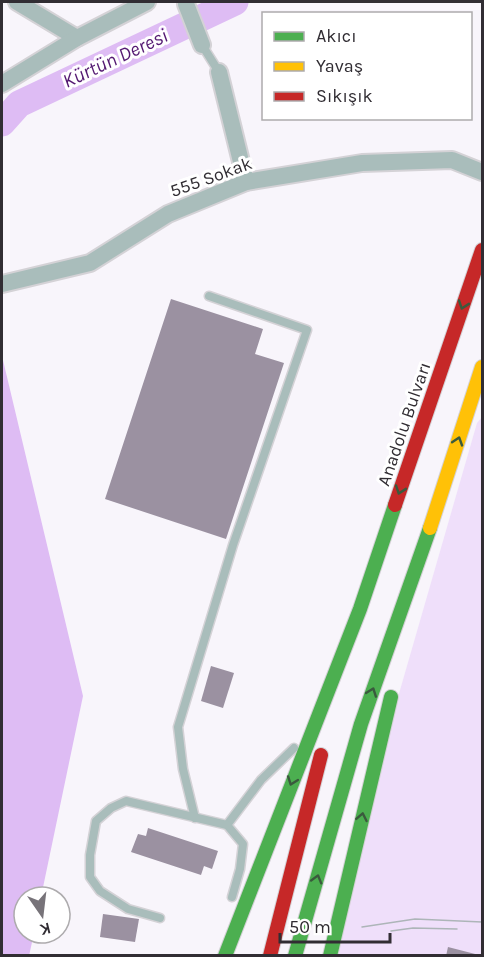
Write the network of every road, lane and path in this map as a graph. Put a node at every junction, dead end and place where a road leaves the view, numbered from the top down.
1 (17, 2) edge
2 (147, 2) edge
3 (186, 3) edge
4 (77, 38) junction
5 (202, 45) joint
6 (219, 72) joint
7 (2, 84) edge
8 (483, 172) edge
9 (246, 182) junction
10 (483, 250) edge
11 (2, 284) edge
12 (209, 296) dead end
13 (483, 367) edge
14 (414, 576) junction
15 (360, 609) junction
16 (406, 633) dead end
17 (393, 689) dead end
18 (311, 731) junction
19 (195, 818) junction
20 (227, 825) junction
21 (231, 903) dead end
22 (160, 918) dead end
23 (221, 937) dead end
24 (219, 956) edge
25 (225, 956) edge
26 (270, 956) edge
27 (295, 956) edge
28 (330, 956) edge

1 - 4 street
2 - 4 street
3 - 5 street
4 - 7 street
5 - 6 lane
6 - 9 street
8 - 9 street, 555 Sokak
9 - 11 street, 555 Sokak
10 -> 15 highway, Anadolu Bulvarı
12 - 19 lane
14 -> 13 highway
14 - 16 highway
27 -> 14 highway
15 - 18 highway
15 - 26 highway
28 -> 17 highway
18 - 20 lane
18 -> 25 highway
19 - 20 lane
19 - 22 lane
20 - 21 lane
23 - 24 lane

